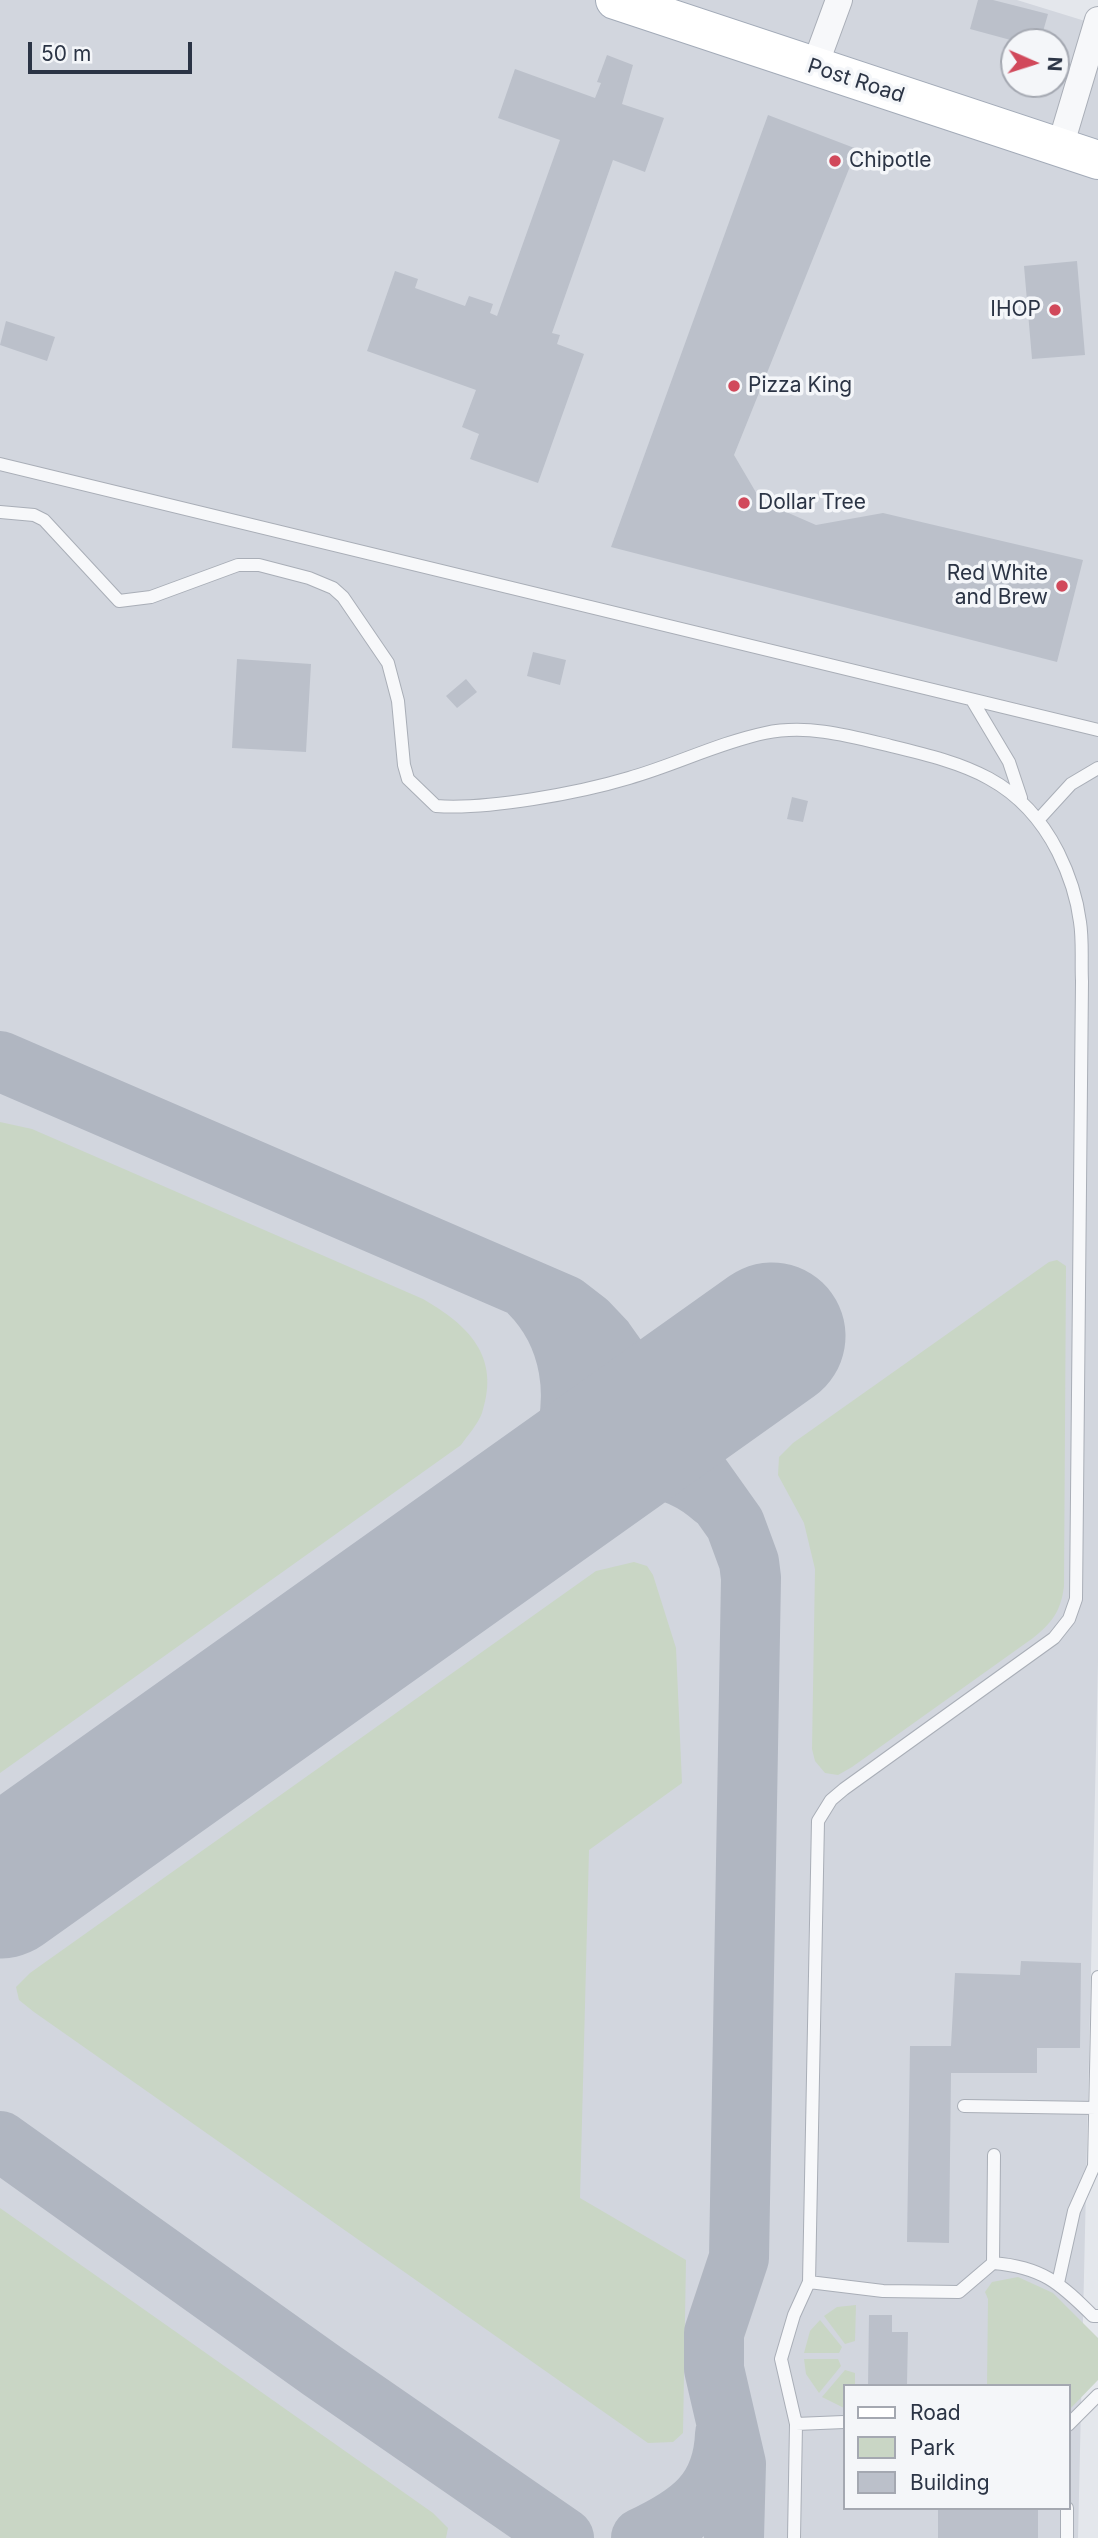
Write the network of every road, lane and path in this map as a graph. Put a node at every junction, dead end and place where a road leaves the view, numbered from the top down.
1 (615, 0) edge
2 (839, 0) edge
3 (1098, 20) edge
4 (814, 68) junction
5 (1060, 147) junction
6 (1098, 160) edge
7 (0, 464) edge
8 (0, 512) edge
9 (972, 700) junction
10 (1098, 730) edge
11 (1098, 768) edge
12 (1021, 799) junction
13 (1039, 819) junction
14 (1098, 1976) edge
15 (964, 2106) dead end
16 (1096, 2108) junction
17 (994, 2155) dead end
18 (993, 2263) junction
19 (809, 2282) junction
20 (1058, 2283) junction
21 (1098, 2316) edge
22 (1098, 2395) edge
23 (842, 2422) edge
24 (1070, 2423) edge
25 (796, 2424) junction
26 (1067, 2510) edge
27 (794, 2538) edge
28 (1067, 2538) edge

1 - 4 main road, Post Road
2 - 4 street
3 - 5 street
4 - 5 main road, Post Road
5 - 6 main road, Post Road
7 - 9 lane
8 - 12 lane
9 - 10 lane
9 - 12 lane
11 - 13 lane
12 - 13 lane
13 - 19 lane
14 - 16 lane
15 - 16 lane
16 - 20 lane
17 - 18 lane
18 - 19 lane
18 - 20 lane
19 - 25 lane
20 - 21 lane
22 - 24 lane
23 - 25 lane
25 - 27 lane
26 - 28 lane

